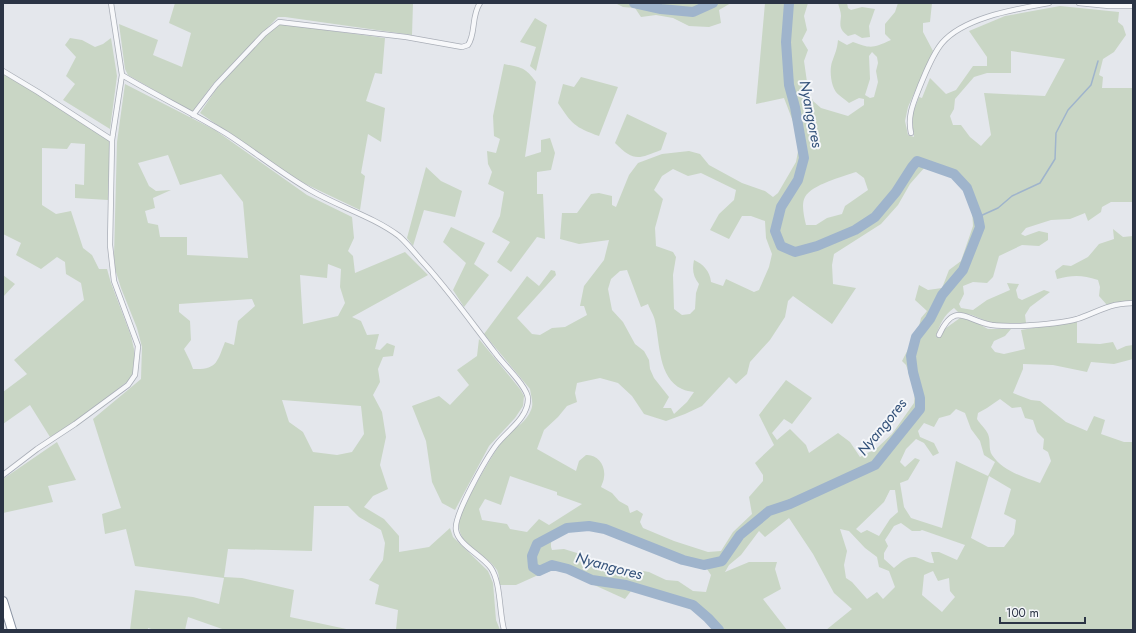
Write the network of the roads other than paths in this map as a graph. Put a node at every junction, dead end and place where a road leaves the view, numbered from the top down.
1 (111, 3) edge
2 (480, 3) edge
3 (1049, 3) edge
4 (1079, 3) edge
5 (1133, 6) edge
6 (3, 71) edge
7 (122, 75) junction
8 (193, 115) junction
9 (910, 133) dead end
10 (112, 140) junction
11 (1133, 303) edge
12 (939, 335) dead end
13 (3, 475) edge
14 (3, 600) edge
15 (12, 630) edge
16 (504, 630) edge

1 - 7 street
2 - 8 street
3 - 9 street
4 - 5 street
6 - 10 street
7 - 8 street
7 - 10 street
8 - 16 street
10 - 13 street
11 - 12 street
14 - 15 highway

